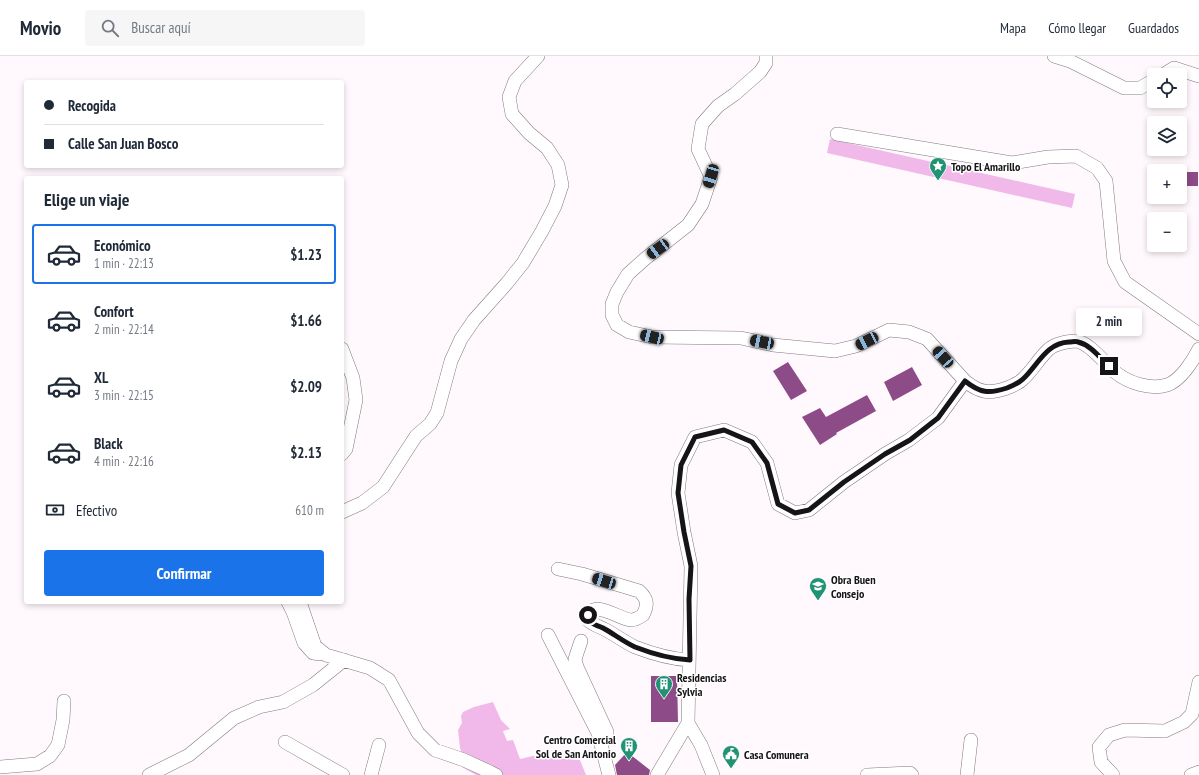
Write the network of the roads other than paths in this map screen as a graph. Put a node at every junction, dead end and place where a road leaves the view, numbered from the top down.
1 (538, 56) edge
2 (766, 56) edge
3 (1054, 56) edge
4 (1187, 72) edge
5 (1199, 76) edge
6 (1147, 84) edge
7 (837, 134) dead end
8 (1199, 334) edge
9 (1199, 349) edge
10 (344, 354) edge
11 (965, 381) junction
12 (344, 452) edge
13 (344, 511) edge
14 (558, 569) dead end
15 (289, 604) edge
16 (301, 604) edge
17 (548, 635) dead end
18 (581, 641) dead end
19 (326, 656) junction
20 (344, 660) junction
21 (690, 660) junction
22 (1199, 682) edge
23 (64, 701) dead end
24 (688, 722) junction
25 (971, 740) dead end
26 (284, 742) dead end
27 (601, 745) junction
28 (379, 746) dead end
29 (0, 767) edge
30 (1199, 772) edge
31 (149, 775) edge
32 (343, 775) edge
33 (371, 775) edge
34 (496, 775) edge
35 (609, 775) edge
36 (657, 775) edge
37 (713, 775) edge
38 (866, 775) edge
39 (912, 775) edge
40 (967, 775) edge
41 (1113, 775) edge
42 (1191, 775) edge

1 - 13 street
2 - 11 street
3 - 6 street
4 - 5 street
7 - 8 street
9 - 11 street
10 - 12 street
11 - 21 street
14 - 21 street
15 - 19 street
16 - 19 street
17 - 27 street
18 - 27 street
19 - 20 street
20 - 31 street
20 - 34 street
21 - 24 street
22 - 41 street
23 - 29 street
24 - 36 street
24 - 37 street
25 - 40 street
26 - 32 street
27 - 35 street
28 - 33 street
30 - 42 street
38 - 39 street

